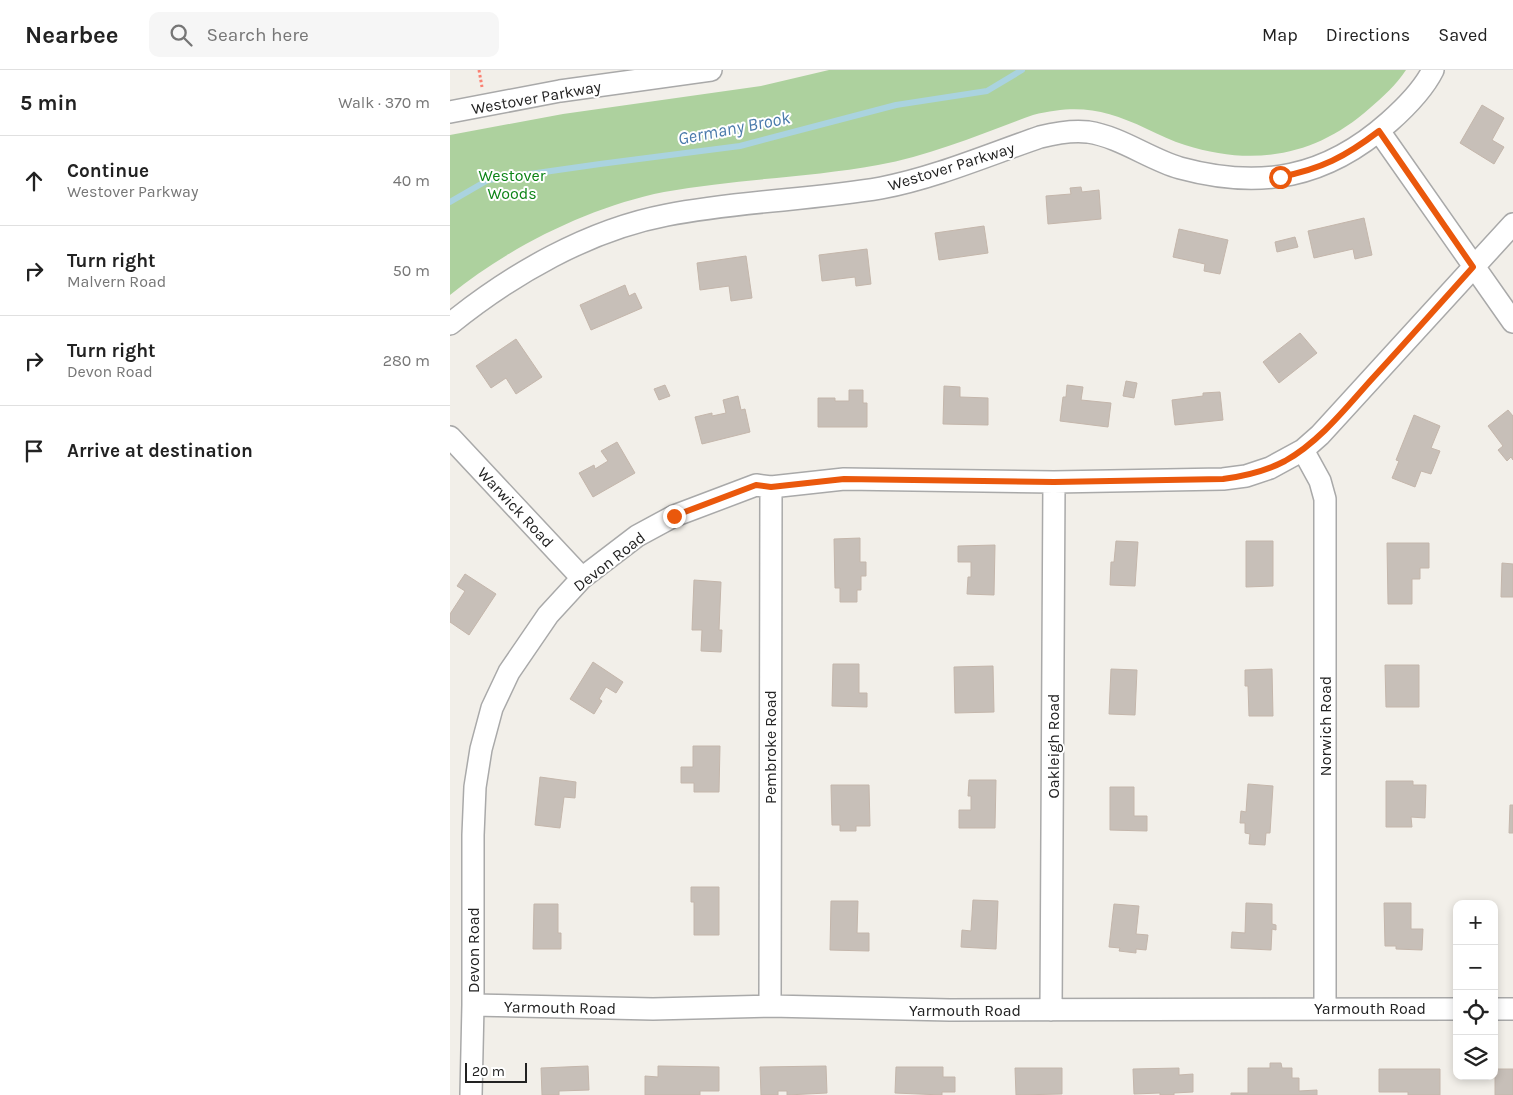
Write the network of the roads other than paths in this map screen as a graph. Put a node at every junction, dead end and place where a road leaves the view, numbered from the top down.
1 (711, 70) edge
2 (1433, 70) edge
3 (450, 112) edge
4 (1379, 131) junction
5 (1513, 224) edge
6 (1473, 267) junction
7 (1513, 322) edge
8 (450, 324) edge
9 (450, 437) edge
10 (1303, 450) junction
11 (1054, 482) junction
12 (771, 487) junction
13 (582, 578) junction
14 (473, 1005) junction
15 (770, 1006) junction
16 (1326, 1008) junction
17 (1453, 1009) edge
18 (1498, 1009) edge
19 (1513, 1009) edge
20 (1051, 1010) junction
21 (472, 1095) edge

1 - 3 street, Westover Parkway
2 - 4 street, Westover Parkway
4 - 6 street
4 - 8 street, Westover Parkway
5 - 6 street, Devon Road
6 - 7 street
6 - 10 street, Devon Road
9 - 13 street, Warwick Road
10 - 11 street, Devon Road
10 - 16 street, Norwich Road
11 - 12 street, Devon Road
11 - 20 street, Oakleigh Road
12 - 13 street, Devon Road
12 - 15 street, Pembroke Road
13 - 14 street, Devon Road
14 - 15 street, Yarmouth Road
14 - 21 street, Devon Road
15 - 20 street, Yarmouth Road
16 - 17 street, Yarmouth Road
16 - 20 street, Yarmouth Road
18 - 19 street

